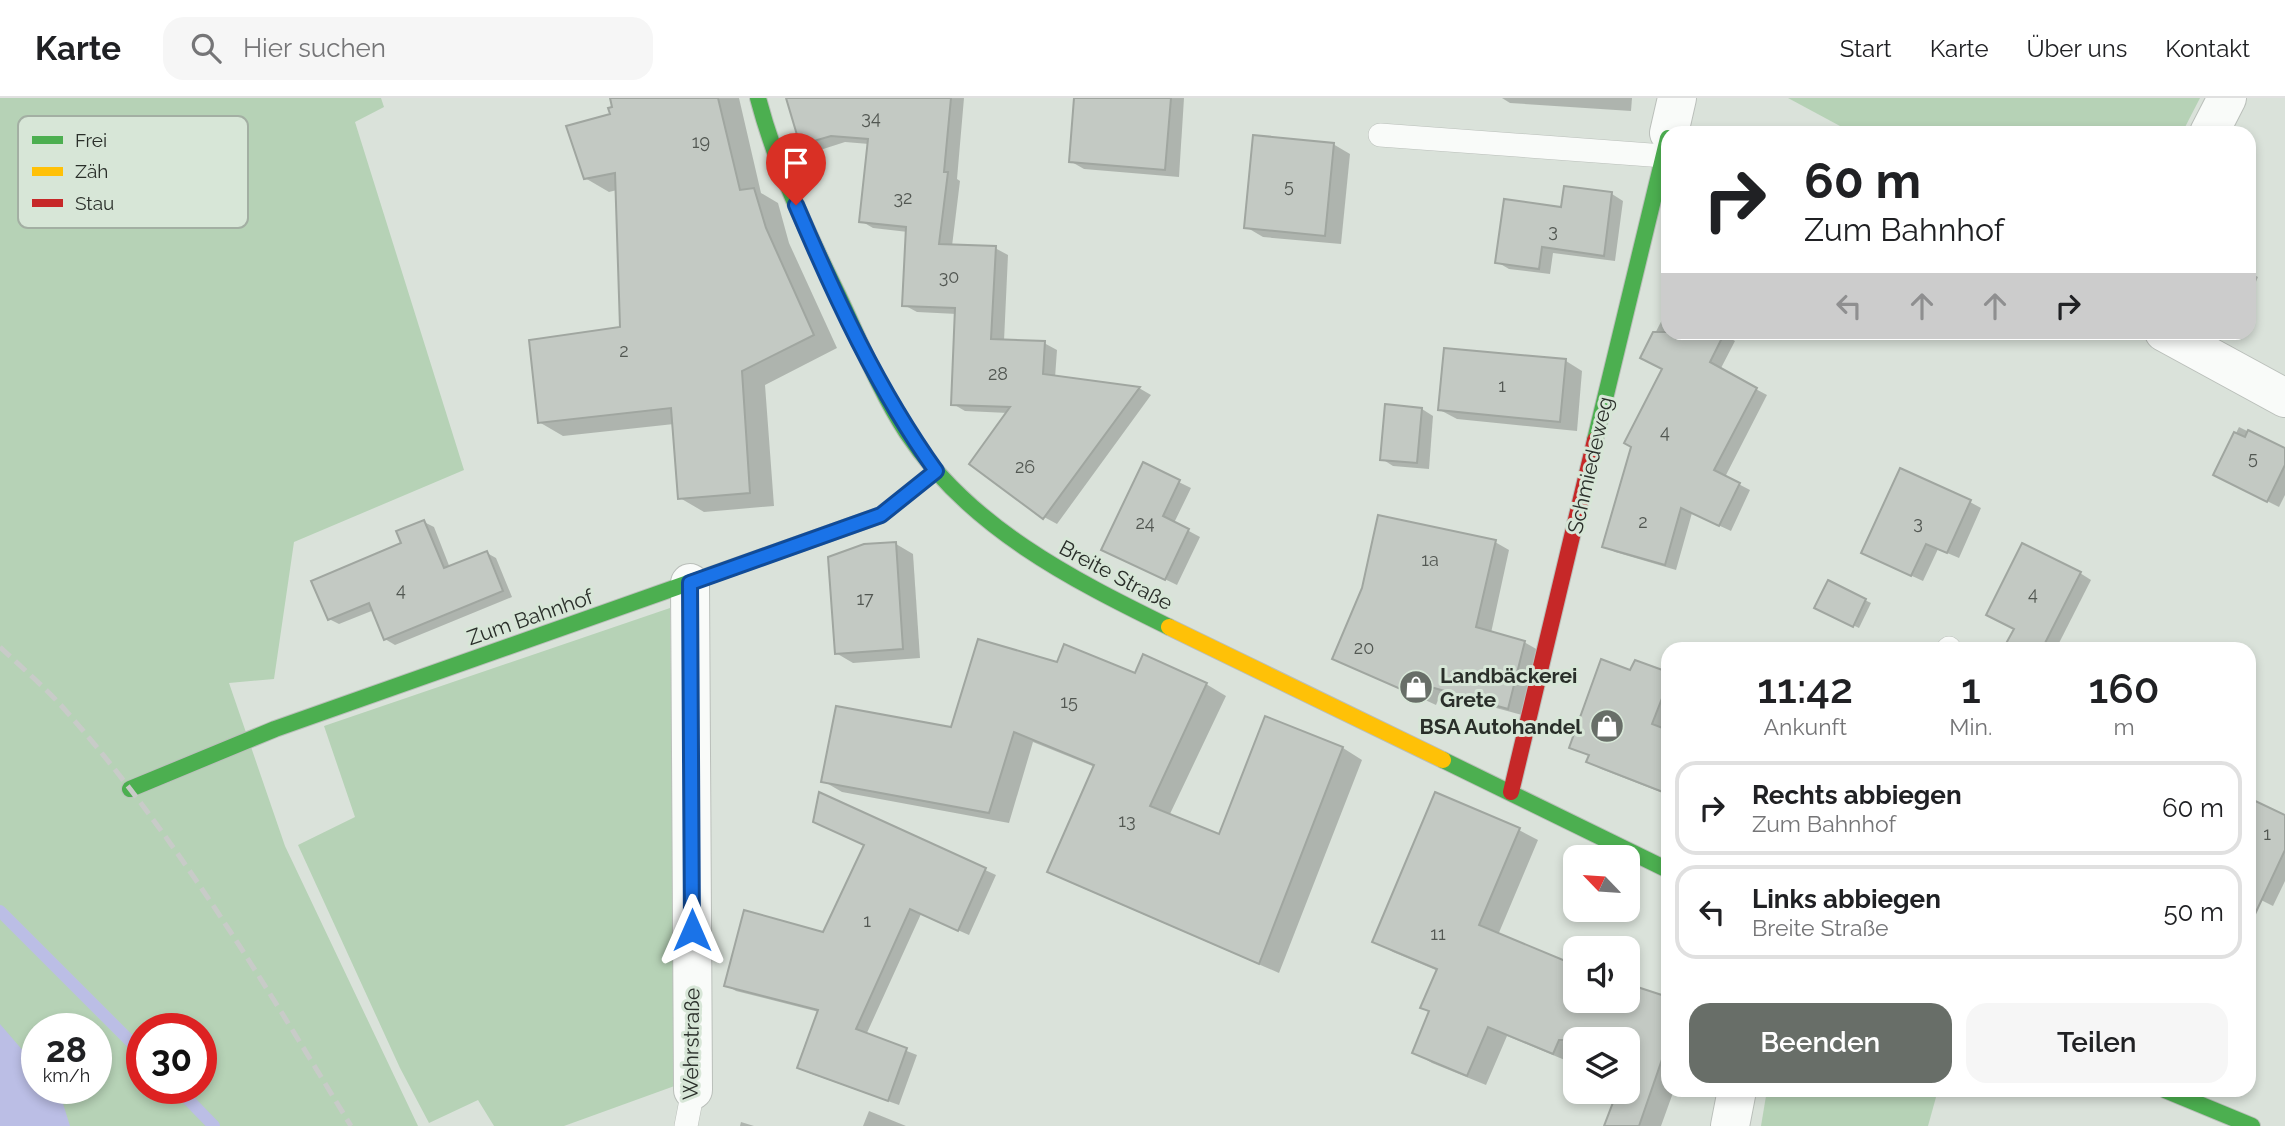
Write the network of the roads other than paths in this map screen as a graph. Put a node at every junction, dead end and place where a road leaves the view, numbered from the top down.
1 (758, 98) edge
2 (1677, 98) edge
3 (2227, 98) edge
4 (1671, 126) edge
5 (2213, 126) edge
6 (1380, 135) dead end
7 (1661, 142) edge
8 (1661, 167) edge
9 (2179, 340) edge
10 (2285, 398) edge
11 (936, 471) junction
12 (690, 583) junction
13 (130, 789) dead end
14 (1511, 792) junction
15 (1661, 867) edge
16 (1736, 1097) edge
17 (2182, 1097) edge
18 (690, 1108) edge
19 (1730, 1126) edge
20 (2252, 1126) edge

1 - 11 street, Breite Straße
2 - 4 street, Schmiedeweg
3 - 5 street
6 - 7 lane
8 - 14 street, Schmiedeweg
9 - 10 street
11 - 12 street, Zum Bahnhof
11 - 14 street, Breite Straße
12 - 13 street, Zum Bahnhof
12 - 18 street, Wehrstraße
14 - 15 street, Breite Straße
16 - 19 street
17 - 20 street

